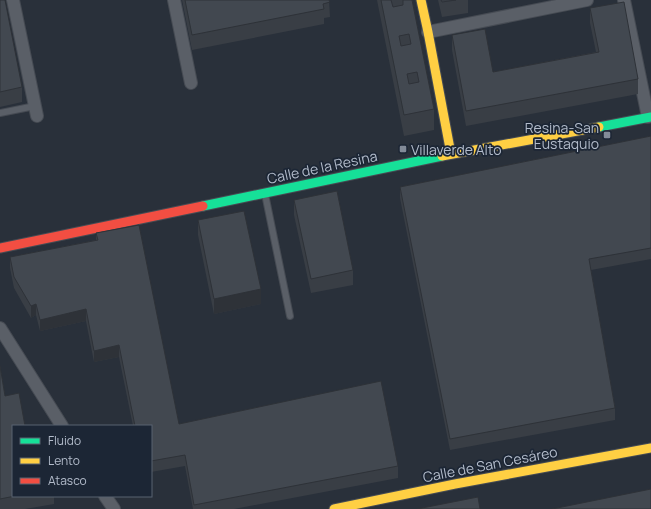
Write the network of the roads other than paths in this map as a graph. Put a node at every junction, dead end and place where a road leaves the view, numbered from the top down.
1 (13, 0) edge
2 (174, 0) edge
3 (421, 0) edge
4 (587, 0) edge
5 (624, 0) edge
6 (428, 32) junction
7 (191, 82) dead end
8 (36, 111) joint
9 (0, 113) edge
10 (649, 117) edge
11 (451, 154) junction
12 (265, 193) junction
13 (0, 248) edge
14 (290, 316) dead end
15 (0, 328) edge
16 (61, 425) edge
17 (651, 448) edge
18 (106, 497) edge
19 (114, 509) edge
20 (334, 509) edge

1 - 8 street
2 - 7 street
3 - 6 street
4 - 6 street
5 - 10 street
6 - 11 street
8 - 9 lane
10 - 11 street, Calle de la Resina
11 - 12 street, Calle de la Resina
12 - 13 street, Calle de la Resina
12 - 14 lane
15 - 16 street
17 - 20 street, Calle de San Cesáreo
18 - 19 street

